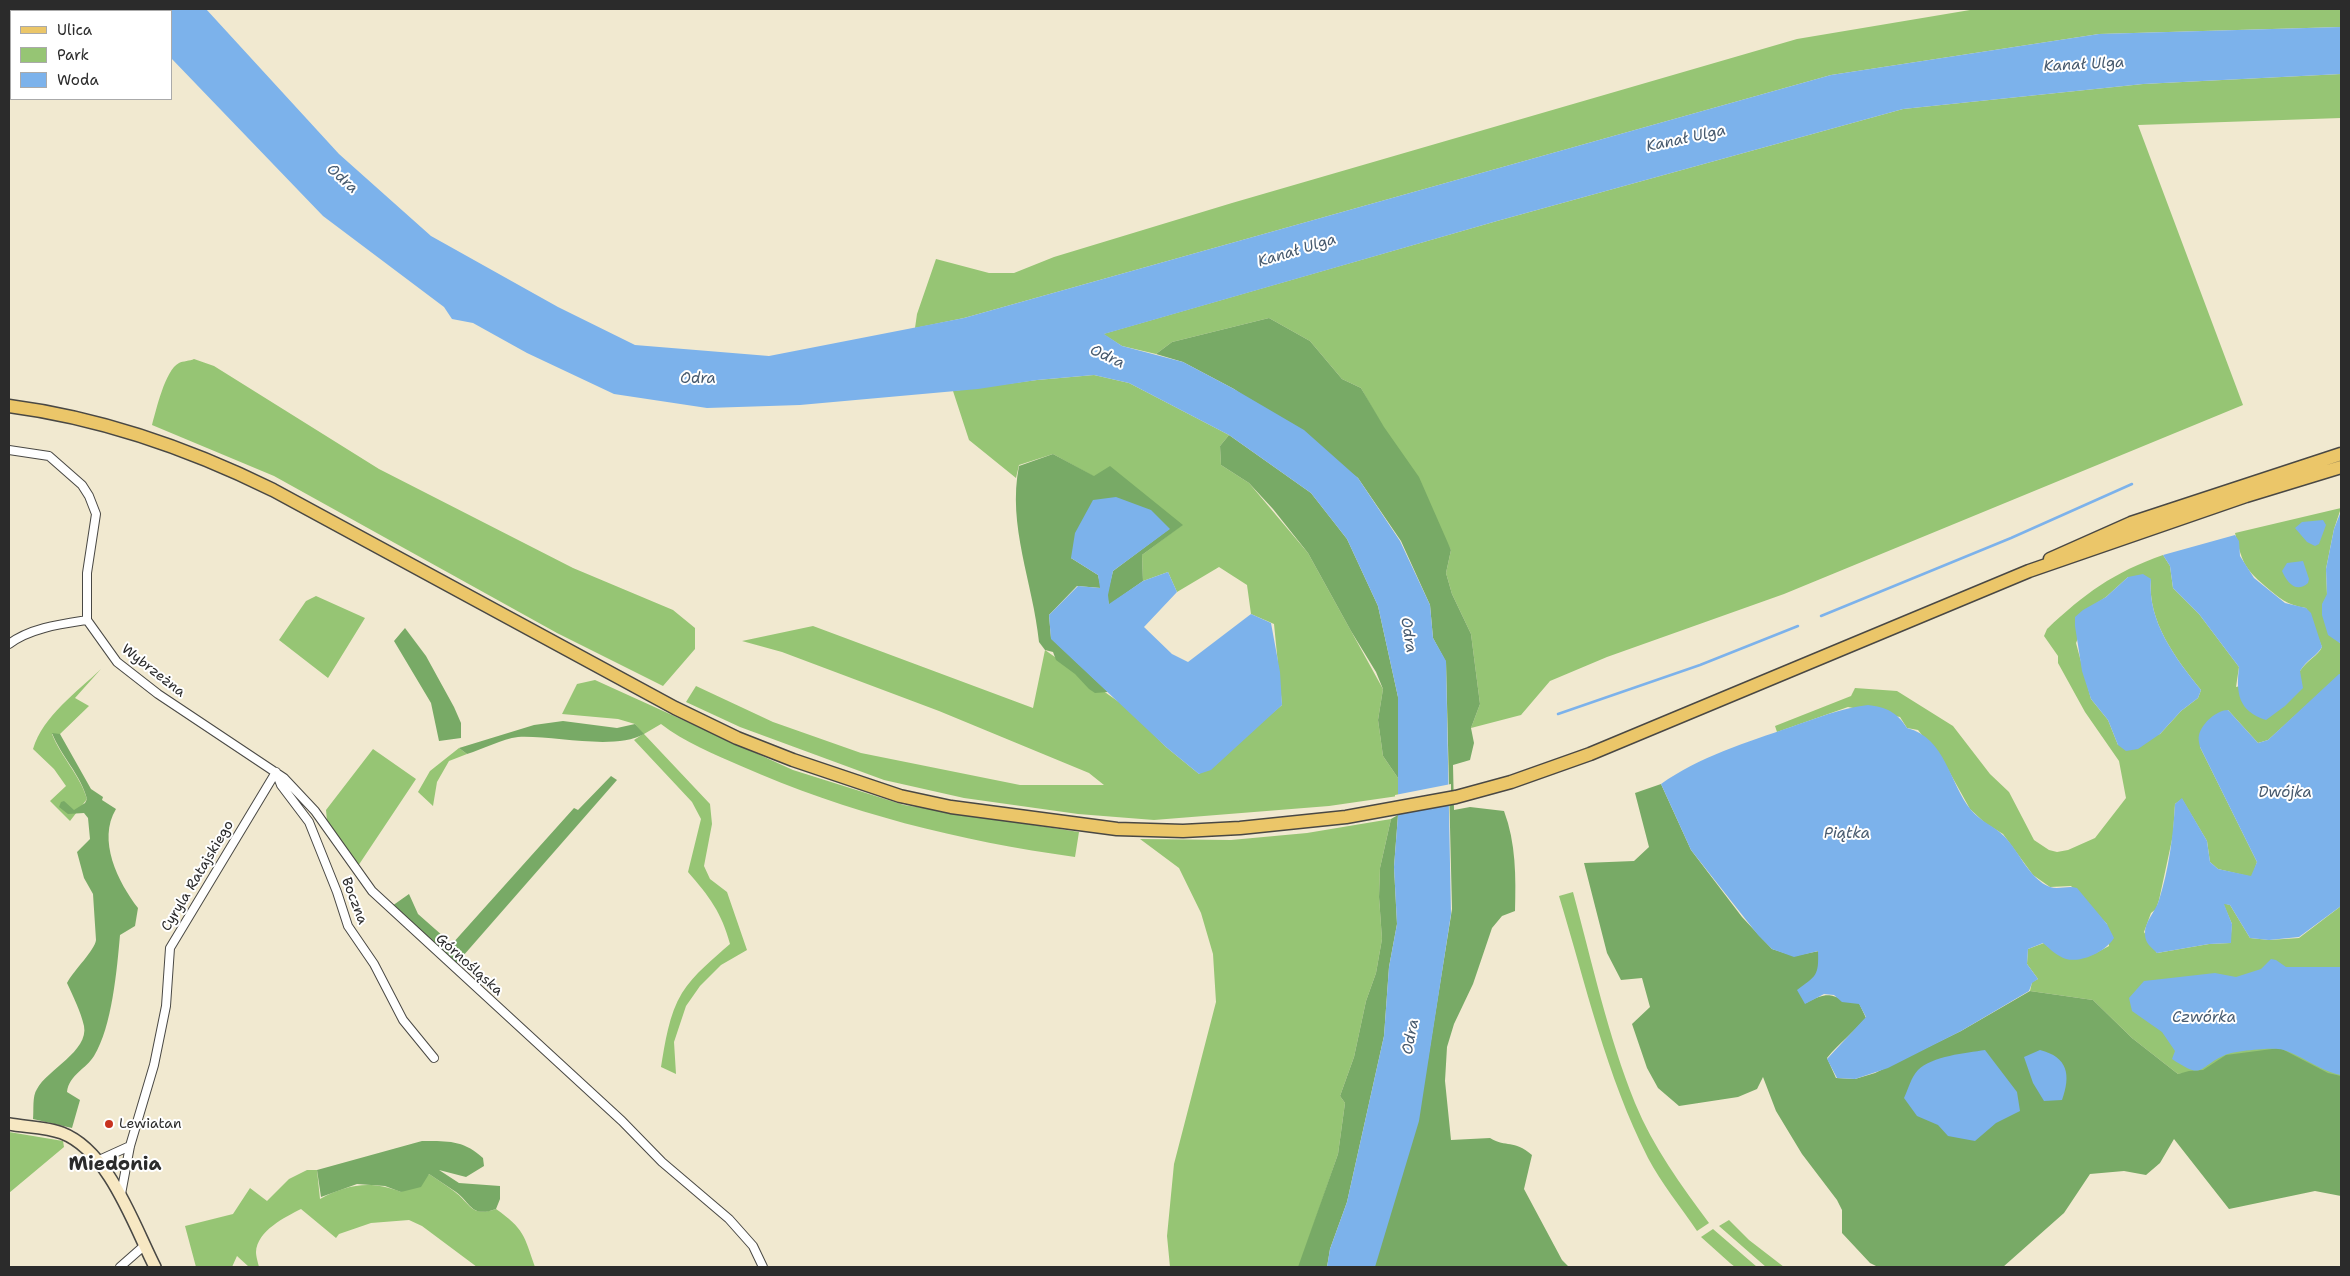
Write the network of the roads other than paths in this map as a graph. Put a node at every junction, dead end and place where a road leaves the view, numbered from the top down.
1 (9, 406) edge
2 (9, 450) edge
3 (2341, 454) edge
4 (2341, 467) edge
5 (2028, 572) junction
6 (87, 620) junction
7 (9, 644) edge
8 (276, 772) junction
9 (434, 1058) dead end
10 (9, 1124) edge
11 (130, 1146) junction
12 (97, 1161) junction
13 (121, 1194) junction
14 (145, 1245) junction
15 (120, 1267) edge
16 (156, 1267) edge
17 (763, 1267) edge

1 - 5 main road
2 - 6 street
3 - 5 main road
4 - 5 main road
6 - 7 street
6 - 8 street, Wybrzeżna
8 - 9 street, Boczna
8 - 11 street, Cyryla Ratajskiego
8 - 17 street, Górnośląska
10 - 12 street
11 - 12 street
11 - 13 street, Cyryla Ratajskiego
12 - 13 street
13 - 14 street
14 - 15 street
14 - 16 street

